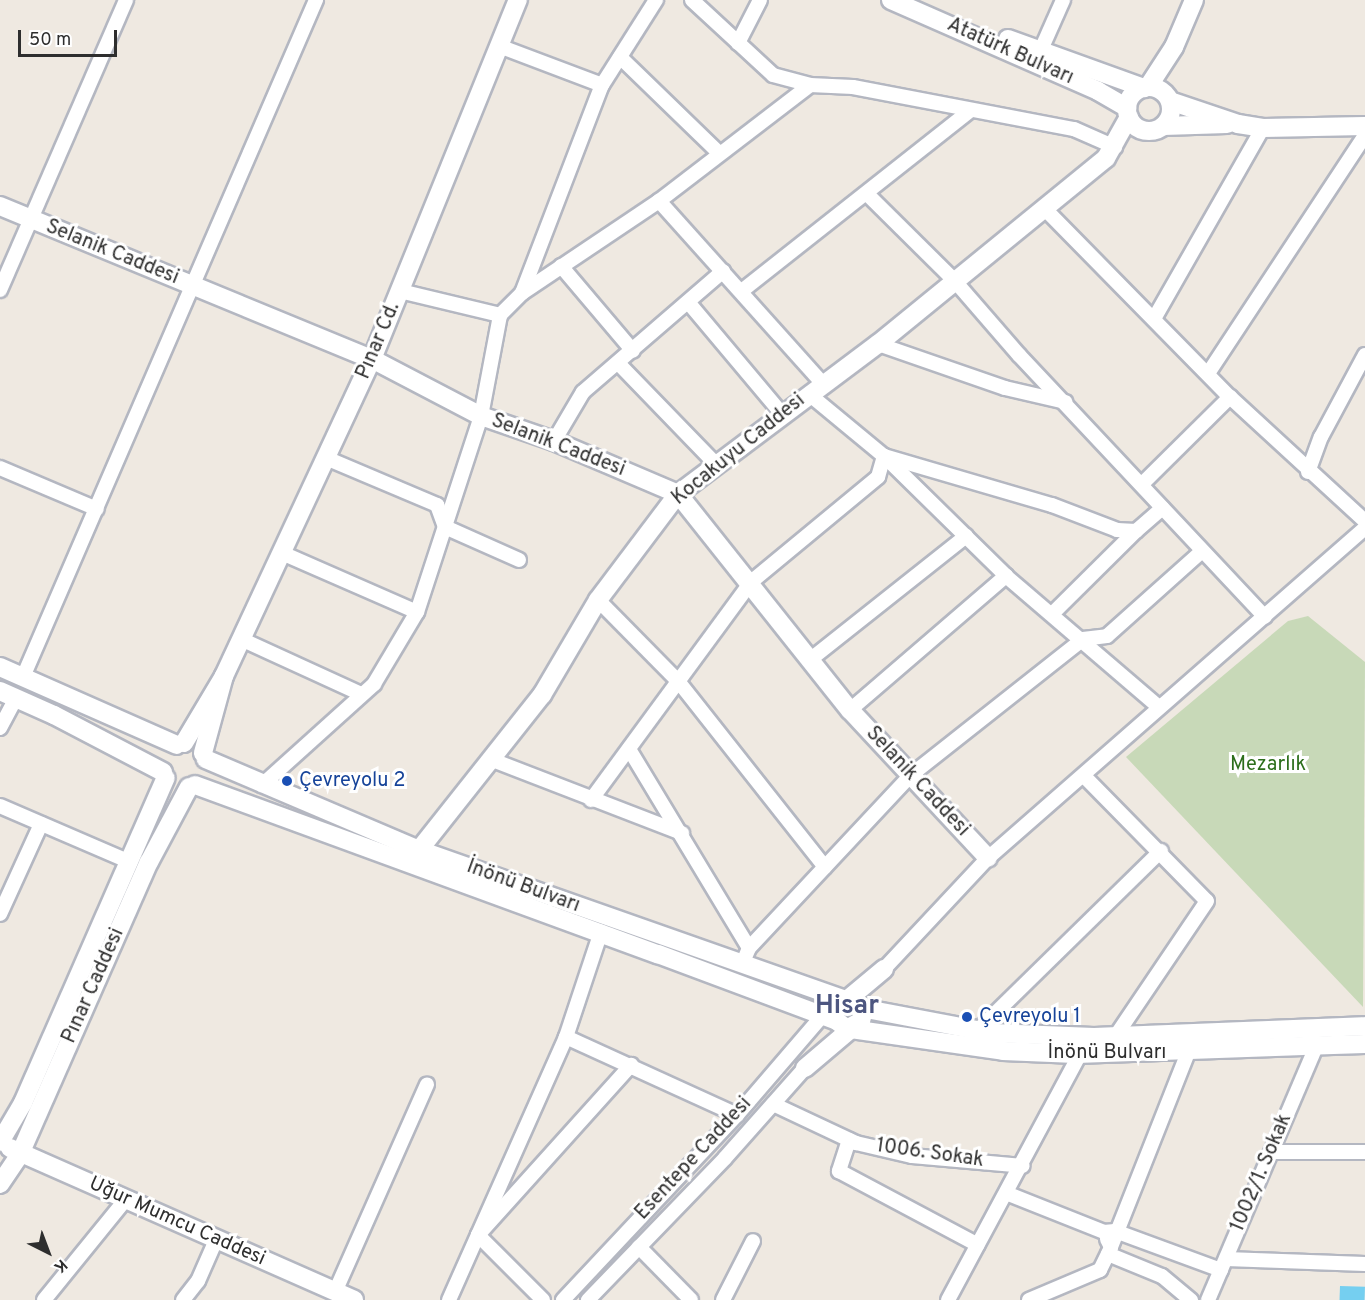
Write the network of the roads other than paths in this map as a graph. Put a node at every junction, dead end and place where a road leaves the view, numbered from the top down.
1 (126, 0) edge
2 (316, 0) edge
3 (518, 0) edge
4 (656, 0) edge
5 (692, 0) edge
6 (760, 0) edge
7 (891, 0) edge
8 (917, 0) edge
9 (1063, 0) edge
10 (1194, 0) edge
11 (738, 43) junction
12 (499, 46) junction
13 (1040, 52) junction
14 (620, 57) junction
15 (602, 85) junction
16 (810, 86) junction
17 (1156, 92) junction
18 (968, 112) junction
19 (1129, 112) junction
20 (1238, 124) junction
21 (1155, 128) junction
22 (1263, 128) junction
23 (1364, 137) edge
24 (1115, 147) junction
25 (720, 154) junction
26 (867, 194) junction
27 (659, 201) junction
28 (0, 206) edge
29 (1045, 209) junction
30 (30, 219) junction
31 (561, 266) junction
32 (723, 271) junction
33 (954, 280) junction
34 (195, 287) junction
35 (0, 290) edge
36 (743, 290) junction
37 (400, 291) junction
38 (522, 293) junction
39 (688, 302) junction
40 (500, 315) junction
41 (1155, 317) junction
42 (878, 344) junction
43 (633, 351) junction
44 (1365, 355) edge
45 (372, 359) junction
46 (618, 363) junction
47 (1209, 372) junction
48 (816, 389) junction
49 (1230, 397) junction
50 (1065, 402) junction
51 (782, 414) junction
52 (481, 416) junction
53 (554, 441) junction
54 (884, 456) junction
55 (326, 458) junction
56 (716, 464) junction
57 (0, 468) edge
58 (1308, 472) junction
59 (1142, 484) junction
60 (678, 494) junction
61 (1162, 508) junction
62 (97, 509) junction
63 (1365, 521) edge
64 (445, 527) junction
65 (1365, 528) edge
66 (1136, 531) junction
67 (966, 536) junction
68 (1202, 551) junction
69 (282, 553) junction
70 (519, 560) dead end
71 (1006, 576) junction
72 (751, 582) junction
73 (598, 600) junction
74 (417, 612) junction
75 (1052, 614) junction
76 (1265, 617) junction
77 (242, 639) junction
78 (1083, 639) junction
79 (811, 659) junction
80 (0, 667) edge
81 (224, 676) junction
82 (23, 677) junction
83 (678, 681) junction
84 (361, 694) junction
85 (8, 695) edge
86 (1159, 707) junction
87 (850, 710) junction
88 (0, 728) edge
89 (180, 744) junction
90 (628, 749) junction
91 (205, 756) junction
92 (490, 759) junction
93 (165, 775) junction
94 (911, 775) junction
95 (1084, 776) junction
96 (262, 785) junction
97 (192, 786) junction
98 (591, 800) junction
99 (0, 806) edge
100 (41, 824) junction
101 (682, 833) junction
102 (419, 850) junction
103 (1161, 850) junction
104 (988, 858) junction
105 (129, 862) junction
106 (825, 867) junction
107 (0, 914) edge
108 (601, 932) junction
109 (749, 948) junction
110 (741, 965) junction
111 (884, 969) joint
112 (853, 1005) junction
113 (837, 1022) junction
114 (1365, 1026) edge
115 (978, 1030) junction
116 (1115, 1036) junction
117 (566, 1037) junction
118 (1365, 1044) edge
119 (1316, 1047) junction
120 (1188, 1053) junction
121 (1080, 1054) junction
122 (631, 1065) junction
123 (805, 1068) joint
124 (428, 1084) dead end
125 (773, 1104) junction
126 (737, 1115) junction
127 (849, 1140) junction
128 (0, 1143) edge
129 (1271, 1152) junction
130 (1365, 1152) edge
131 (20, 1154) junction
132 (1023, 1166) junction
133 (0, 1184) edge
134 (1006, 1193) junction
135 (126, 1198) junction
136 (1109, 1231) junction
137 (478, 1235) junction
138 (216, 1240) junction
139 (753, 1241) dead end
140 (978, 1245) junction
141 (639, 1247) junction
142 (1109, 1250) junction
143 (1365, 1264) edge
144 (1224, 1265) junction
145 (335, 1292) junction
146 (44, 1300) edge
147 (183, 1300) edge
148 (354, 1300) edge
149 (449, 1300) edge
150 (543, 1300) edge
151 (562, 1300) edge
152 (588, 1300) edge
153 (691, 1300) edge
154 (723, 1300) edge
155 (948, 1300) edge
156 (1029, 1300) edge
157 (1191, 1300) edge
158 (1208, 1300) edge

1 - 30 street
2 - 34 street
3 - 12 main road, Pınar Cd.
4 - 14 street
5 - 11 street
6 - 11 street
7 - 19 main road, Atatürk Bulvarı
8 - 13 main road, Atatürk Bulvarı
9 - 13 street
10 - 17 main road
11 - 16 street
12 - 15 street
12 - 37 main road, Pınar Cd.
13 - 17 main road, Atatürk Bulvarı
14 - 15 street
14 - 25 street
15 - 38 street
16 - 18 street
16 - 25 street
17 - 19 main road
17 - 20 main road, Atatürk Bulvarı
17 - 21 main road
18 - 24 street
18 - 26 street
19 - 21 main road
19 - 24 main road, Kocakuyu Caddesi
20 - 21 main road, Atatürk Bulvarı
20 - 22 main road, Atatürk Bulvarı
21 - 24 main road
22 - 23 main road, Atatürk Bulvarı
22 - 41 street
23 - 47 street
24 - 29 main road, Kocakuyu Caddesi
25 - 27 street
26 - 33 street
26 - 36 street
27 - 31 street
27 - 32 street
28 - 30 main road, Selanik Caddesi
29 - 33 main road, Kocakuyu Caddesi
29 - 41 street
30 - 34 main road, Selanik Caddesi
30 - 35 street
31 - 38 street
31 - 43 street
32 - 36 street
32 - 39 street
33 - 42 main road, Kocakuyu Caddesi
33 - 50 street
34 - 45 main road, Selanik Caddesi
34 - 62 street
36 - 48 street
37 - 40 street
37 - 45 main road, Pınar Cd.
38 - 40 street
39 - 43 street
39 - 51 street
40 - 52 street
41 - 47 street
42 - 48 main road, Kocakuyu Caddesi
42 - 50 street
43 - 46 street
44 - 58 street
45 - 52 main road, Selanik Caddesi
45 - 55 main road, Pınar Cd.
46 - 53 street
46 - 56 street
47 - 49 street
48 - 51 main road, Kocakuyu Caddesi
48 - 54 street
49 - 58 street
49 - 59 street
50 - 59 street
51 - 56 main road, Kocakuyu Caddesi
52 - 53 main road, Selanik Caddesi
52 - 64 street
53 - 60 main road, Selanik Caddesi
54 - 66 street
54 - 67 street
54 - 72 street
55 - 64 street
55 - 69 main road, Pınar Cd.
56 - 60 main road, Kocakuyu Caddesi
57 - 62 street
58 - 63 street
59 - 61 street
60 - 72 main road, Selanik Caddesi
60 - 73 main road, Kocakuyu Caddesi
61 - 66 street
61 - 68 street
62 - 82 street
64 - 70 street
64 - 74 street
65 - 76 street
66 - 75 street
67 - 71 street
67 - 79 street
68 - 76 street
68 - 78 street
69 - 74 street
69 - 77 main road, Pınar Cd.
71 - 75 street
71 - 87 street
72 - 79 main road, Selanik Caddesi
72 - 83 street
73 - 83 street
73 - 92 main road, Kocakuyu Caddesi
74 - 84 street
75 - 78 street
76 - 86 street
77 - 81 main road, Pınar Cd.
77 - 84 street
78 - 86 street
78 - 94 street
79 - 87 main road, Selanik Caddesi
80 - 82 main road
81 - 89 main road
81 - 91 main road
82 - 89 main road
83 - 90 street
83 - 106 street
84 - 96 street
85 - 88 street
85 - 93 main road
86 - 95 street
87 - 94 main road, Selanik Caddesi
89 - 91 main road
89 - 93 main road
90 - 98 street
90 - 101 street
91 - 96 main road, İnönü Bulvarı
91 - 97 main road
92 - 98 street
92 - 102 main road, Kocakuyu Caddesi
93 - 97 main road
93 - 105 main road, Pınar Caddesi
94 - 104 main road, Selanik Caddesi
94 - 106 street
95 - 103 street
95 - 104 street
96 - 102 main road, İnönü Bulvarı
97 - 108 main road, İnönü Bulvarı
97 - 131 main road, Pınar Caddesi
98 - 101 street
99 - 100 street
100 - 105 street
100 - 107 street
101 - 109 street
102 - 110 main road, İnönü Bulvarı
103 - 115 street
103 - 116 street
104 - 111 street
105 - 128 main road, Pınar Caddesi
106 - 109 street
108 - 113 main road, İnönü Bulvarı
108 - 117 street
109 - 110 street
110 - 112 main road, İnönü Bulvarı
111 - 112 main road
112 - 113 main road
112 - 113 main road
112 - 115 main road, İnönü Bulvarı
113 - 121 main road, İnönü Bulvarı
113 - 123 main road
113 - 126 street, Esentepe Caddesi
114 - 116 main road, İnönü Bulvarı
115 - 116 main road, İnönü Bulvarı
117 - 122 street
117 - 137 street
118 - 119 main road, İnönü Bulvarı
119 - 120 main road, İnönü Bulvarı
119 - 129 street, 1002/1. Sokak
120 - 121 main road, İnönü Bulvarı
120 - 136 street
121 - 132 street
122 - 126 street
122 - 137 street
123 - 125 street, Esentepe Caddesi
124 - 145 street
125 - 127 street, 1006. Sokak
125 - 141 street, Esentepe Caddesi
126 - 151 street, Esentepe Caddesi
127 - 132 street, 1006. Sokak
127 - 140 street
128 - 131 main road, Uğur Mumcu Caddesi
129 - 130 street
129 - 144 street, 1002/1. Sokak
131 - 133 main road, Pınar Caddesi
131 - 135 main road, Uğur Mumcu Caddesi
132 - 134 street
134 - 136 street
134 - 140 street
135 - 138 main road, Uğur Mumcu Caddesi
135 - 146 street
136 - 142 street
136 - 144 street
137 - 149 street
137 - 150 street
138 - 145 main road, Uğur Mumcu Caddesi
138 - 147 street
139 - 154 street
140 - 155 street
141 - 152 street, Esentepe Caddesi
141 - 153 street
142 - 156 street
142 - 157 street
143 - 144 street
144 - 158 street, 1002/1. Sokak
145 - 148 main road, Uğur Mumcu Caddesi

